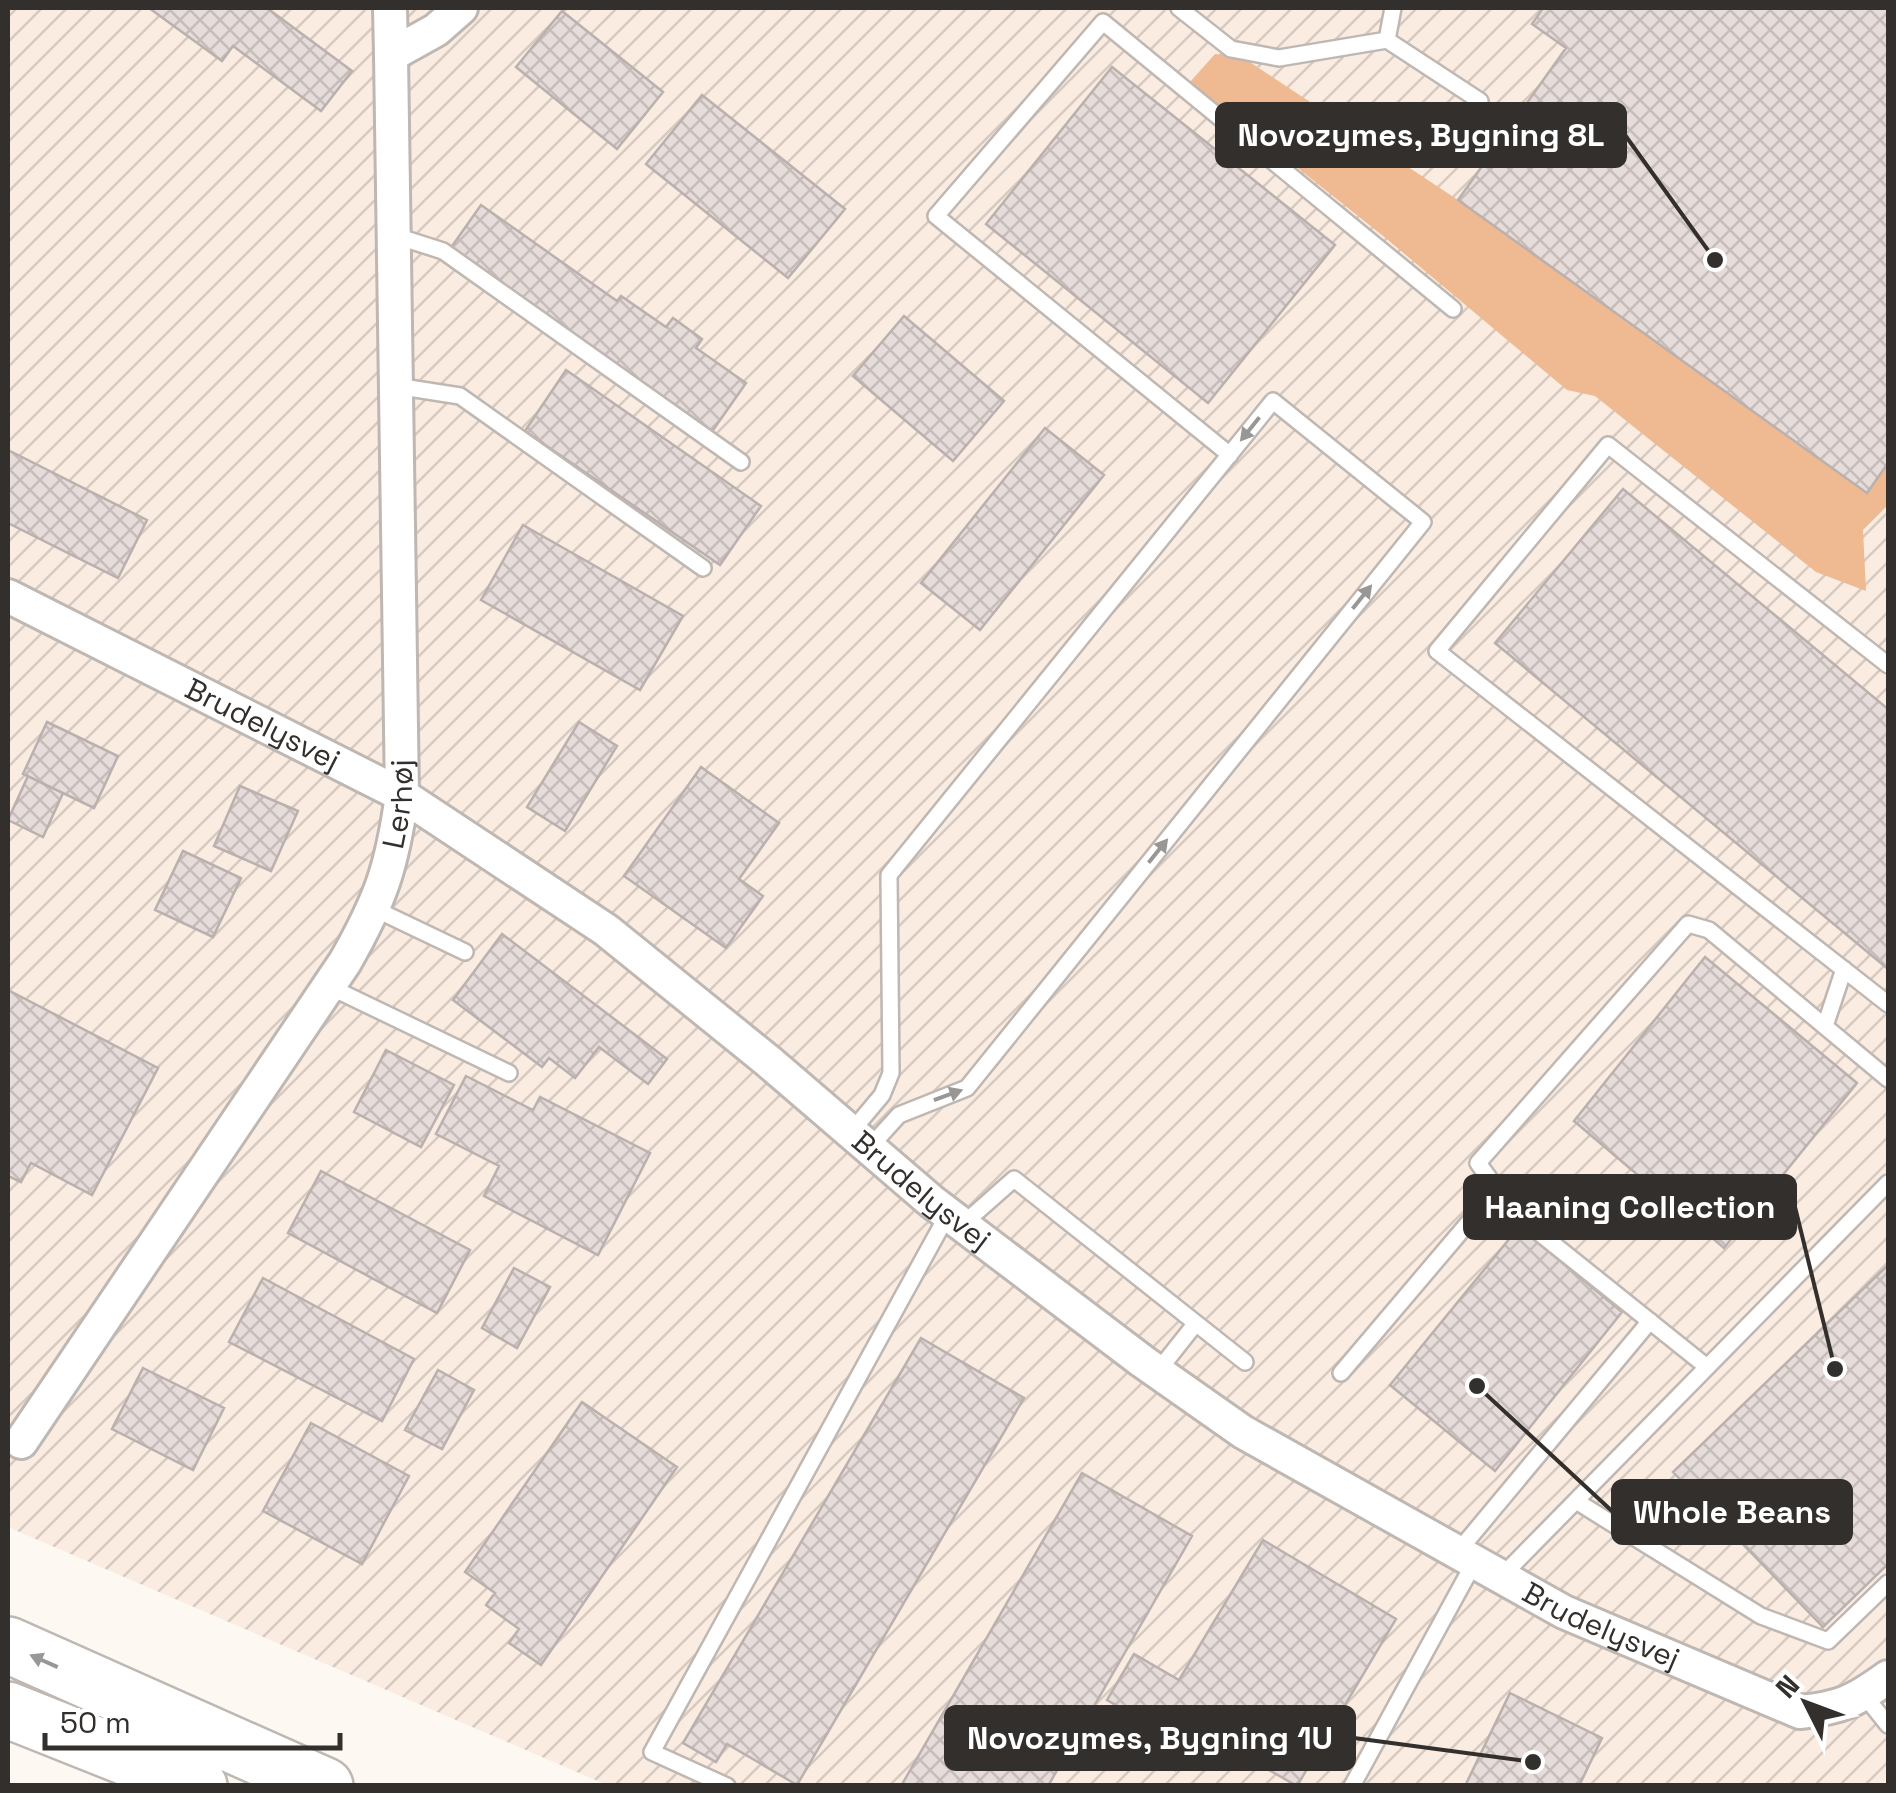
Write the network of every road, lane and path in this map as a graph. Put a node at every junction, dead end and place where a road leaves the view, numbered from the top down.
1 (390, 8) edge
2 (462, 8) edge
3 (1178, 8) edge
4 (1393, 8) edge
5 (1387, 40) junction
6 (391, 55) junction
7 (1480, 101) dead end
8 (393, 235) junction
9 (1453, 308) dead end
10 (396, 386) junction
11 (1230, 455) junction
12 (741, 462) dead end
13 (702, 568) dead end
14 (8, 596) edge
15 (1888, 666) edge
16 (402, 795) junction
17 (375, 909) junction
18 (465, 952) dead end
19 (1844, 969) junction
20 (328, 986) junction
21 (1888, 1004) edge
22 (1824, 1026) junction
23 (509, 1074) dead end
24 (1888, 1079) edge
25 (860, 1140) junction
26 (1888, 1183) edge
27 (1492, 1195) junction
28 (955, 1219) junction
29 (1650, 1321) junction
30 (1196, 1323) junction
31 (1244, 1362) dead end
32 (1707, 1368) junction
33 (1158, 1371) junction
34 (1342, 1373) dead end
35 (21, 1442) dead end
36 (1576, 1501) junction
37 (1477, 1565) junction
38 (1888, 1583) edge
39 (8, 1645) edge
40 (1876, 1686) edge
41 (8, 1710) edge
42 (1888, 1725) edge
43 (199, 1786) edge
44 (325, 1786) edge
45 (727, 1786) edge
46 (1352, 1786) edge

1 - 6 street, Lerhøj
2 - 6 street
3 - 5 lane
4 - 5 lane
5 - 7 lane
6 - 8 street, Lerhøj
8 - 10 street, Lerhøj
8 - 12 lane
9 - 11 lane
10 - 13 lane
10 - 16 street, Lerhøj
11 - 25 lane
25 -> 11 lane
14 - 16 street, Brudelysvej
15 - 19 lane
16 - 17 street, Lerhøj
16 - 25 street, Brudelysvej
17 - 18 lane
17 - 20 street, Lerhøj
19 - 21 lane
19 - 22 lane
20 - 23 lane
20 - 35 street, Lerhøj
22 - 24 lane
22 - 27 lane
25 - 28 street, Brudelysvej
26 - 32 lane
27 - 29 lane
27 - 34 lane
28 - 30 lane
28 - 33 street, Brudelysvej
28 - 45 lane
29 - 32 lane
29 - 37 lane
30 - 31 lane
30 - 33 lane
32 - 36 lane
33 - 37 street, Brudelysvej
36 - 37 lane
36 - 38 lane
37 - 40 street, Brudelysvej
37 - 46 lane
44 -> 39 highway
40 - 42 lane
41 - 43 highway

